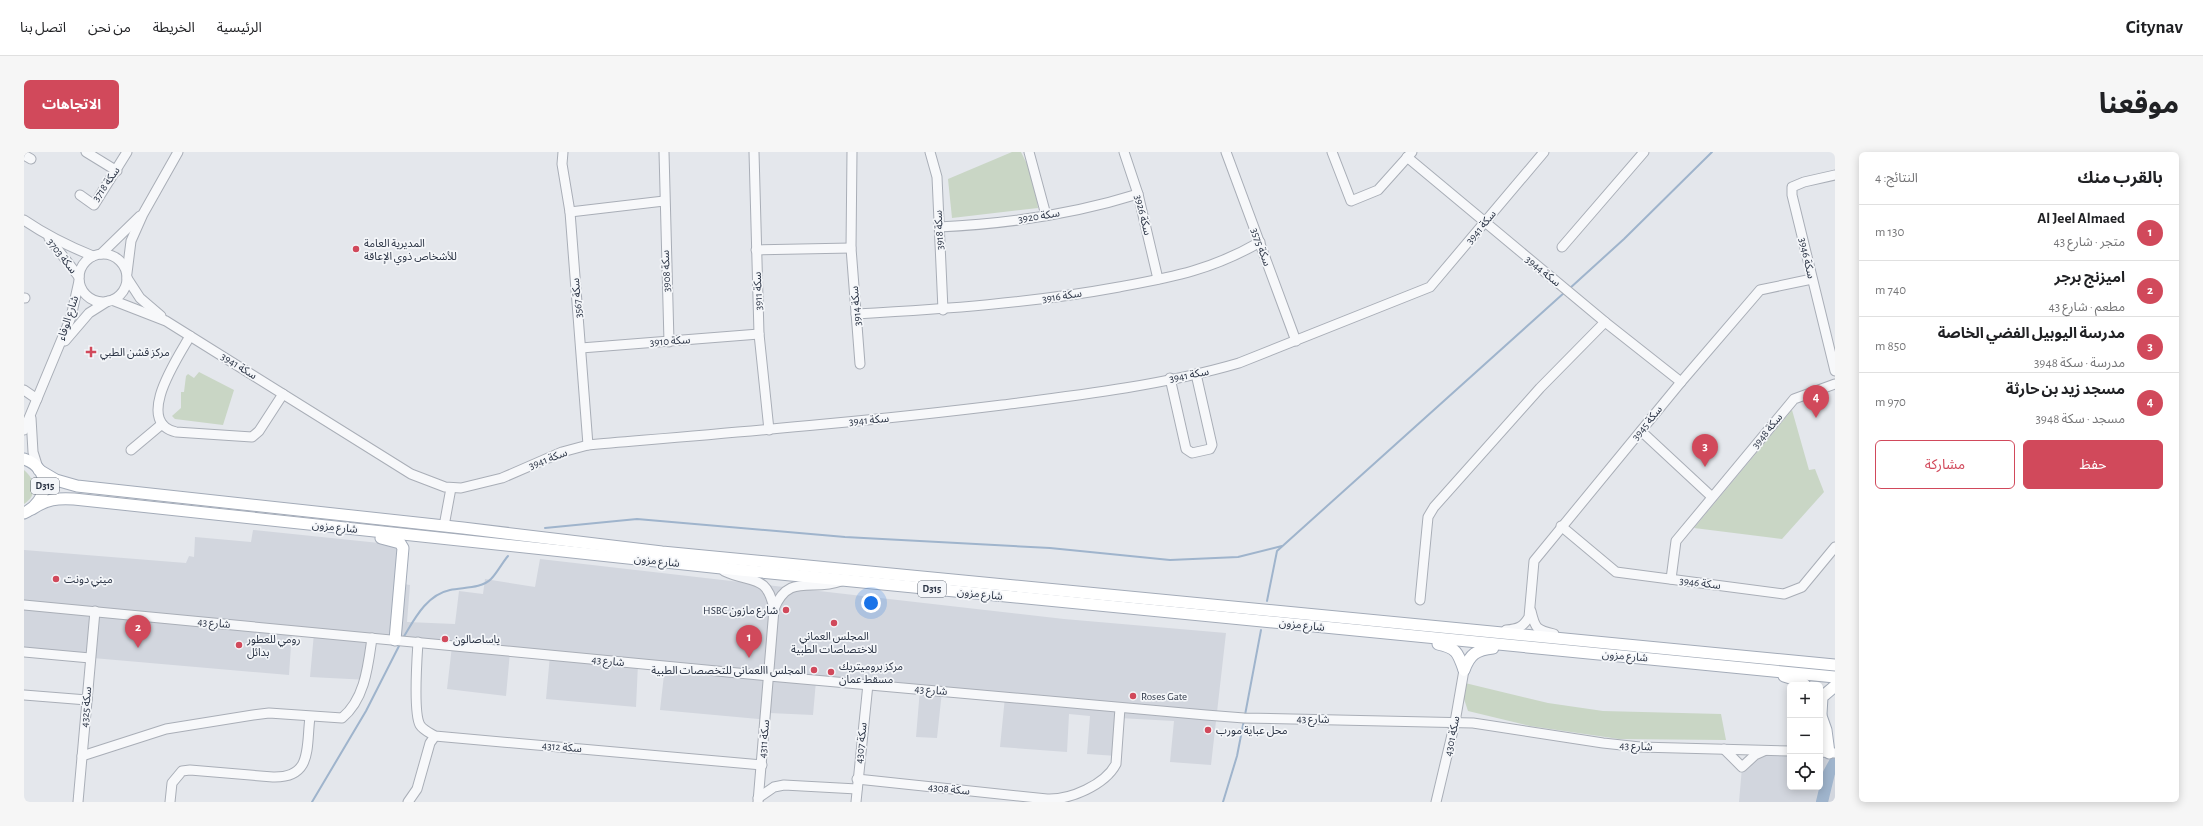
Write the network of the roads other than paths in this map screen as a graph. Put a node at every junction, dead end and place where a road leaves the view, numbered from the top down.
1 (86, 152) edge
2 (127, 152) edge
3 (178, 152) edge
4 (563, 152) edge
5 (664, 152) edge
6 (754, 152) edge
7 (852, 152) edge
8 (930, 152) edge
9 (1029, 152) edge
10 (1124, 152) edge
11 (1227, 152) edge
12 (1332, 152) edge
13 (1544, 152) edge
14 (1644, 152) edge
15 (1410, 155) edge
16 (116, 171) junction
17 (1835, 174) edge
18 (1138, 194) junction
19 (80, 195) dead end
20 (664, 201) junction
21 (570, 212) junction
22 (143, 214) junction
23 (1046, 215) junction
24 (24, 220) edge
25 (1484, 223) junction
26 (939, 227) junction
27 (45, 234) junction
28 (1260, 242) junction
29 (1562, 247) dead end
30 (851, 248) junction
31 (756, 250) junction
32 (97, 255) junction
33 (127, 275) junction
34 (79, 279) junction
35 (1158, 279) junction
36 (1812, 279) junction
37 (110, 300) junction
38 (943, 310) junction
39 (856, 314) junction
40 (166, 321) junction
41 (1605, 322) junction
42 (759, 334) junction
43 (190, 336) junction
44 (1296, 341) junction
45 (669, 342) junction
46 (581, 348) junction
47 (56, 354) junction
48 (860, 364) dead end
49 (1835, 371) edge
50 (1196, 374) junction
51 (1170, 378) junction
52 (1681, 382) junction
53 (1835, 384) edge
54 (24, 390) edge
55 (283, 394) junction
56 (37, 399) junction
57 (31, 417) junction
58 (162, 424) junction
59 (24, 430) edge
60 (769, 430) junction
61 (1641, 431) junction
62 (588, 445) junction
63 (131, 450) dead end
64 (24, 459) edge
65 (39, 469) junction
66 (451, 488) junction
67 (1712, 498) junction
68 (28, 511) edge
69 (286, 522) junction
70 (444, 526) junction
71 (1562, 526) junction
72 (1835, 547) edge
73 (720, 568) junction
74 (1671, 579) junction
75 (843, 580) junction
76 (1420, 600) dead end
77 (24, 605) edge
78 (774, 609) junction
79 (95, 611) junction
80 (1531, 611) junction
81 (1478, 632) junction
82 (1379, 633) junction
83 (372, 638) junction
84 (396, 640) junction
85 (418, 642) junction
86 (1593, 643) junction
87 (1513, 645) junction
88 (24, 652) edge
89 (90, 658) junction
90 (1835, 665) edge
91 (1751, 668) junction
92 (1464, 670) junction
93 (769, 676) junction
94 (1835, 677) edge
95 (1801, 682) edge
96 (868, 684) junction
97 (1835, 686) edge
98 (24, 695) edge
99 (1823, 696) edge
100 (87, 700) junction
101 (1120, 708) junction
102 (310, 716) junction
103 (1455, 722) junction
104 (1823, 734) edge
105 (435, 736) junction
106 (1835, 739) edge
107 (1724, 749) junction
108 (1766, 750) junction
109 (1787, 751) edge
110 (1828, 753) edge
111 (82, 756) junction
112 (762, 765) junction
113 (857, 779) junction
114 (856, 789) junction
115 (758, 800) edge
116 (78, 802) edge
117 (170, 802) edge
118 (408, 802) edge
119 (856, 802) edge
120 (1436, 802) edge

1 - 16 street
2 - 16 street, سكة 3718
3 - 22 street
4 - 21 street, سكة 3567
5 - 20 street, سكة 3908
6 - 31 street, سكة 3911
7 - 30 street, سكة 3914
8 - 26 street, سكة 3918
9 - 23 street
10 - 18 street, سكة 3926
11 - 28 street, سكة 3575
12 - 15 street
13 - 25 street, سكة 3941
14 - 29 street
15 - 25 street, سكة 3944
16 - 19 street, سكة 3718
17 - 36 street, سكة 3946
18 - 23 street, سكة 3920
18 - 35 street, سكة 3926
20 - 21 street
20 - 45 street, سكة 3908
21 - 46 street, سكة 3567
22 - 32 street
22 - 33 street
23 - 26 street, سكة 3920
24 - 27 street, سكة 3703
25 - 41 street, سكة 3944
25 - 44 street, سكة 3941
26 - 38 street, سكة 3918
27 - 32 street, سكة 3703
27 - 34 street, سكة 3703
28 - 35 street, سكة 3916
28 - 44 street, سكة 3575
30 - 31 street
30 - 39 street, سكة 3914
31 - 42 street, سكة 3911
32 - 33 street
32 - 34 street
33 - 37 street
33 - 40 street, سكة 3941
34 - 37 street
34 - 47 street, شارع الوفاء
35 - 38 street, سكة 3916
36 - 49 street, سكة 3946
36 - 52 street, سكة 3945
37 - 40 street, سكة 3941
37 - 47 street, شارع الوفاء
38 - 39 street, سكة 3916
39 - 48 street, سكة 3914
40 - 43 street, سكة 3941
41 - 52 street, سكة 3944
41 - 76 street
42 - 45 street, سكة 3910
42 - 60 street, سكة 3911
43 - 55 street, سكة 3941
43 - 58 street
44 - 50 street, سكة 3941
45 - 46 street, سكة 3910
46 - 62 street, سكة 3567
47 - 56 street, شارع الوفاء
50 - 51 street, سكة 3941
50 - 51 street
51 - 60 street, سكة 3941
52 - 61 street, سكة 3945
53 - 67 street, سكة 3948
54 - 56 street
55 - 58 street
55 - 66 street, سكة 3941
56 - 57 street, شارع الوفاء
57 - 59 street, شارع الوفاء
57 - 65 street, شارع الوفاء
58 - 63 street
60 - 62 street, سكة 3941
61 - 67 street
61 - 71 street, سكة 3945
62 - 66 street, سكة 3941
64 - 65 main road, D315
65 - 68 main road, D315
65 - 70 main road, شارع مزون / D315
66 - 70 street
67 - 74 street, سكة 3948
68 - 69 main road, شارع مزون / D315
69 - 73 main road, شارع مزون / D315
69 - 84 main road
70 - 81 main road, شارع مزون / D315
71 - 74 street, سكة 3946
71 - 80 street, سكة 3945
72 - 74 street, سكة 3946
73 - 75 main road, شارع مزون / D315
73 - 78 street
75 - 78 street
75 - 82 main road, شارع مزون / D315
77 - 79 street, شارع 43
78 - 93 street, سكة 4311
79 - 83 street, شارع 43
79 - 89 street, سكة 4325
80 - 81 street
80 - 86 street
81 - 86 main road, شارع مزون / D315
82 - 87 main road, شارع مزون / D315
82 - 92 main road
83 - 84 street, شارع 43
83 - 102 street
84 - 85 street, شارع 43
85 - 93 street, شارع 43
85 - 105 street
86 - 90 main road, شارع مزون / D315
87 - 91 main road, شارع مزون / D315
87 - 92 main road
88 - 89 street
89 - 100 street, سكة 4325
91 - 94 main road, شارع مزون / D315
91 - 95 main road
92 - 103 street, سكة 4301
93 - 96 street, شارع 43
93 - 112 street, سكة 4311
96 - 101 street, شارع 43
96 - 113 street, سكة 4307
97 - 99 main road
98 - 100 street
100 - 111 street, سكة 4325
101 - 103 street, شارع 43
101 - 113 street, سكة 4308
102 - 111 street
102 - 117 street
103 - 107 street, شارع 43
103 - 120 street, سكة 4301
104 - 106 main road
104 - 110 main road
105 - 112 street, سكة 4312
105 - 118 street
107 - 108 street, شارع 43
107 - 108 street
108 - 109 street, شارع 43
111 - 116 street, سكة 4325
112 - 115 street, سكة 4311
113 - 114 street, سكة 4307
114 - 115 street
114 - 119 street, سكة 4307

